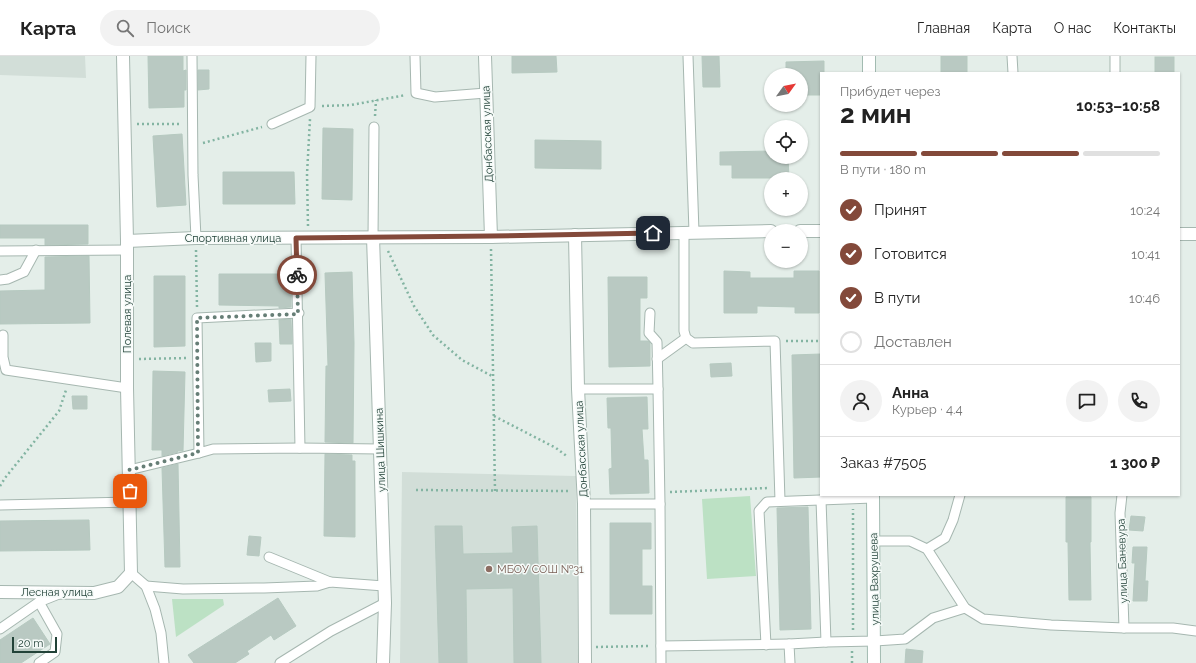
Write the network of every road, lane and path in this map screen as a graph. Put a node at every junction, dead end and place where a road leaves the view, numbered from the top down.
1 (123, 56) edge
2 (192, 56) edge
3 (311, 56) edge
4 (415, 56) edge
5 (485, 56) edge
6 (688, 56) edge
7 (869, 56) edge
8 (1012, 56) edge
9 (1115, 56) edge
10 (869, 72) edge
11 (1013, 72) edge
12 (1115, 72) edge
13 (416, 93) junction
14 (486, 93) junction
15 (376, 100) junction
16 (310, 107) junction
17 (193, 123) junction
18 (125, 124) junction
19 (272, 124) joint
20 (374, 127) joint
21 (193, 146) junction
22 (764, 231) edge
23 (808, 231) edge
24 (820, 231) edge
25 (689, 232) junction
26 (1180, 234) edge
27 (1196, 234) edge
28 (575, 235) junction
29 (491, 236) junction
30 (377, 237) junction
31 (196, 238) junction
32 (296, 238) junction
33 (309, 238) junction
34 (127, 245) junction
35 (36, 250) junction
36 (0, 251) edge
37 (0, 280) edge
38 (650, 313) dead end
39 (298, 314) junction
40 (197, 318) junction
41 (3, 335) dead end
42 (686, 338) junction
43 (775, 341) junction
44 (820, 341) edge
45 (198, 357) junction
46 (657, 358) junction
47 (127, 359) junction
48 (492, 376) junction
49 (69, 380) junction
50 (127, 388) junction
51 (578, 389) junction
52 (658, 389) junction
53 (494, 416) junction
54 (300, 448) junction
55 (380, 449) junction
56 (198, 453) junction
57 (582, 466) junction
58 (129, 470) junction
59 (0, 486) edge
60 (780, 488) junction
61 (416, 490) dead end
62 (495, 491) junction
63 (583, 491) junction
64 (660, 492) junction
65 (873, 496) edge
66 (960, 496) edge
67 (1122, 496) edge
68 (853, 499) junction
69 (821, 500) junction
70 (780, 501) junction
71 (130, 502) junction
72 (584, 504) junction
73 (660, 504) junction
74 (0, 505) edge
75 (873, 541) junction
76 (927, 550) junction
77 (269, 557) dead end
78 (131, 573) junction
79 (330, 582) junction
80 (146, 586) junction
81 (384, 586) junction
82 (0, 592) edge
83 (62, 593) junction
84 (39, 602) junction
85 (384, 603) junction
86 (964, 608) junction
87 (0, 628) edge
88 (1124, 628) junction
89 (1196, 631) edge
90 (875, 641) junction
91 (826, 642) junction
92 (852, 642) junction
93 (789, 644) junction
94 (766, 645) junction
95 (661, 646) junction
96 (586, 647) junction
97 (39, 663) edge
98 (164, 663) edge
99 (280, 663) edge
100 (383, 663) edge
101 (586, 663) edge
102 (661, 663) edge
103 (790, 663) edge
104 (852, 663) edge
105 (874, 663) edge

1 - 18 street, Полевая улица
2 - 17 lane
3 - 16 lane
4 - 13 lane
5 - 14 street, Донбасская улица
6 - 25 lane
7 - 10 street
8 - 11 lane
9 - 12 lane
13 - 14 lane
13 - 15 path
14 - 29 street, Донбасская улица
15 - 16 path
15 - 20 path
16 - 19 lane
16 - 33 path
17 - 18 path
17 - 21 lane
18 - 34 street, Полевая улица
19 - 21 path
20 - 30 lane
21 - 31 lane
22 - 25 street, Спортивная улица
23 - 24 street
25 - 28 street, Спортивная улица
25 - 42 lane
26 - 27 street
28 - 29 street, Спортивная улица
28 - 51 street, Донбасская улица
29 - 30 street, Спортивная улица
29 - 48 path
30 - 33 street, Спортивная улица
30 - 48 path
30 - 55 street, улица Шишкина
31 - 32 street, Спортивная улица
31 - 34 street, Спортивная улица
31 - 40 path
32 - 33 street, Спортивная улица
32 - 39 lane
34 - 35 lane
34 - 47 street, Полевая улица
35 - 36 lane
35 - 37 lane
38 - 46 lane
39 - 40 lane
39 - 54 lane
40 - 45 lane
41 - 49 lane
42 - 43 lane
42 - 46 lane
43 - 44 path
43 - 60 lane
45 - 47 path
45 - 56 lane
46 - 52 lane
47 - 50 street, Полевая улица
48 - 53 path
49 - 50 lane
49 - 59 path
50 - 58 street, Полевая улица
51 - 52 lane
51 - 57 street, Донбасская улица
52 - 64 lane
53 - 57 path
53 - 62 path
54 - 55 lane
54 - 56 lane
55 - 81 street, улица Шишкина
56 - 58 lane
57 - 63 street, Донбасская улица
58 - 71 street, Полевая улица
60 - 64 path
60 - 70 lane
61 - 62 path
62 - 63 path
63 - 72 street, Донбасская улица
64 - 73 lane
65 - 68 lane
65 - 75 street, улица Вахрушева
66 - 76 lane
67 - 88 lane, улица Баневура
68 - 69 lane
68 - 92 path
69 - 70 lane
69 - 91 lane
70 - 94 lane
71 - 74 lane
71 - 78 street, Полевая улица
72 - 73 lane
72 - 96 street, Донбасская улица
73 - 95 lane
75 - 76 lane
75 - 90 street, улица Вахрушева
76 - 86 lane
77 - 79 lane
78 - 80 lane
78 - 83 street, Лесная улица
79 - 80 lane
79 - 81 lane
80 - 98 lane
81 - 85 street, улица Шишкина
82 - 83 street, Лесная улица
83 - 84 lane
84 - 87 lane
84 - 97 lane
85 - 99 lane
85 - 100 street, улица Шишкина
86 - 88 lane
86 - 90 lane
88 - 89 lane
90 - 92 lane
90 - 105 street, улица Вахрушева
91 - 92 lane
91 - 93 lane
92 - 104 path
93 - 94 lane
93 - 103 lane
94 - 95 lane
95 - 96 path
95 - 102 lane
96 - 101 street, Донбасская улица

